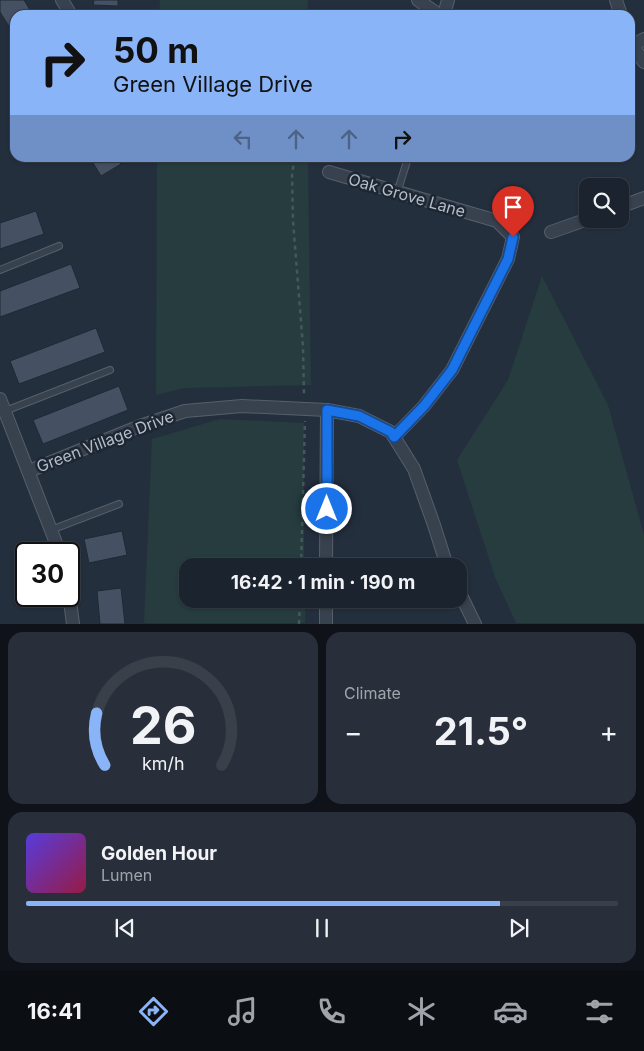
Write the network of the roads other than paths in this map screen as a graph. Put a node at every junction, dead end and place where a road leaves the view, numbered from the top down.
1 (418, 0) edge
2 (432, 10) edge
3 (635, 50) edge
4 (644, 62) edge
5 (407, 162) edge
6 (329, 172) dead end
7 (397, 193) junction
8 (644, 198) edge
9 (629, 204) edge
10 (579, 222) edge
11 (551, 232) dead end
12 (59, 246) dead end
13 (0, 270) edge
14 (110, 370) dead end
15 (2, 405) edge
16 (327, 410) junction
17 (394, 437) junction
18 (29, 471) junction
19 (119, 504) dead end
20 (51, 530) junction
21 (55, 542) edge
22 (326, 558) edge
23 (444, 558) edge
24 (71, 607) edge
25 (326, 608) edge
26 (467, 608) edge
27 (74, 624) edge
28 (326, 624) edge
29 (475, 624) edge

1 - 2 street
3 - 4 street
5 - 7 lane
6 - 7 street, Oak Grove Lane
7 - 17 street, Oak Grove Lane
8 - 9 street
10 - 11 street
12 - 13 lane
14 - 15 lane
15 - 18 street
16 - 17 street, Green Village Drive
16 - 18 street, Green Village Drive
16 - 22 street
17 - 23 street, Green Village Drive
18 - 20 street
19 - 20 lane
20 - 21 street
24 - 27 street
25 - 28 street
26 - 29 street

